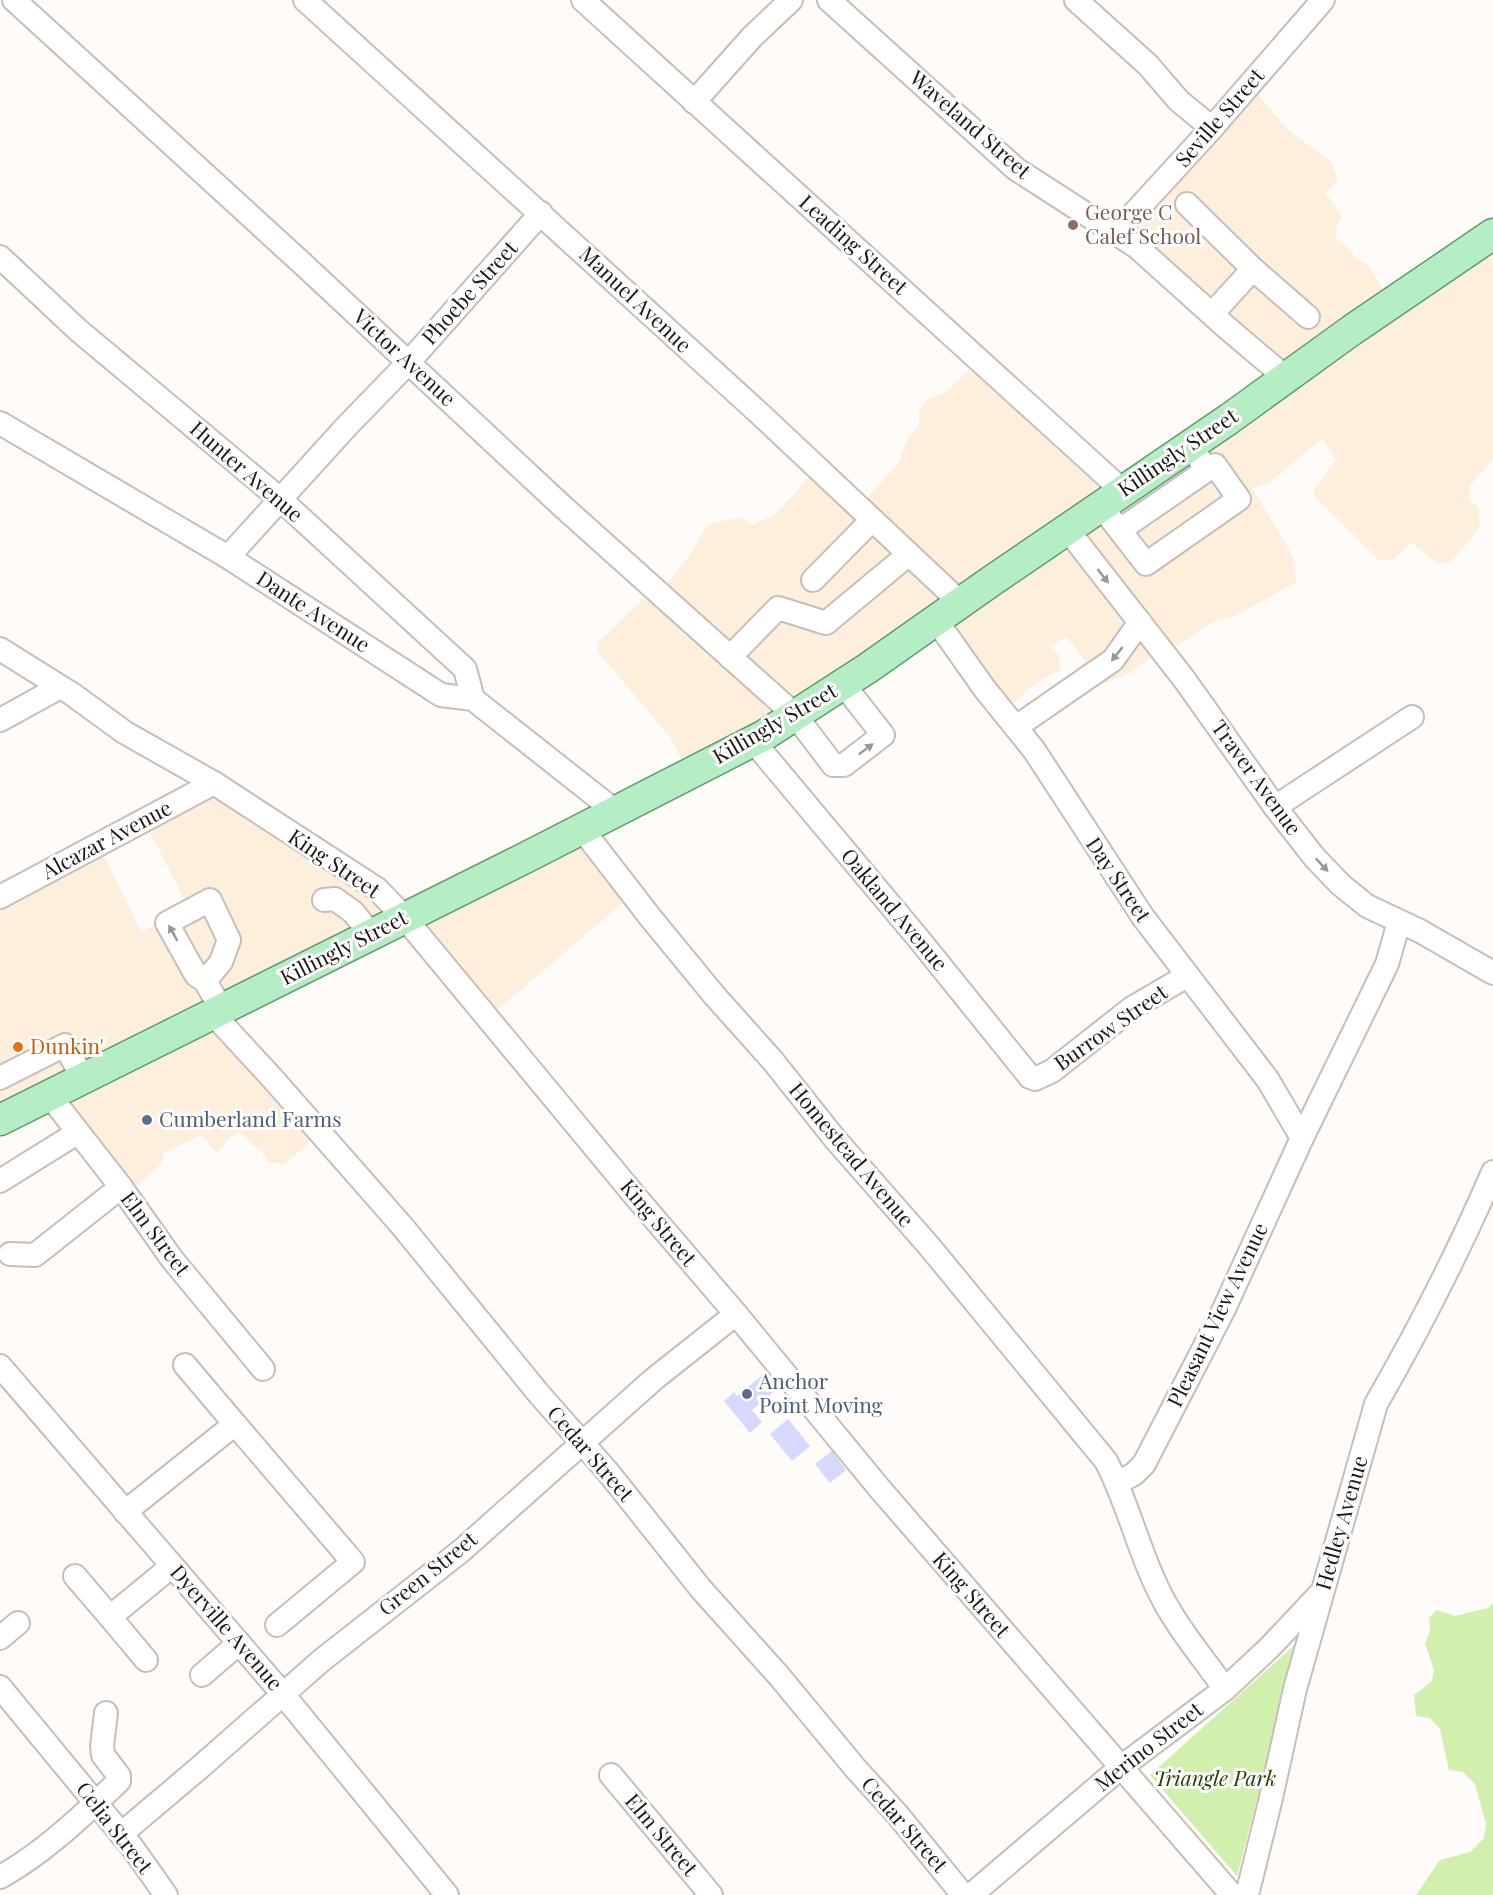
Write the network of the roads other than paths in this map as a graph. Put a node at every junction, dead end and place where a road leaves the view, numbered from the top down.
1 (14, 0) edge
2 (305, 0) edge
3 (583, 0) edge
4 (791, 0) edge
5 (829, 0) edge
6 (1076, 0) edge
7 (1323, 0) edge
8 (694, 102) junction
9 (1212, 128) junction
10 (1187, 204) dead end
11 (541, 213) junction
12 (1115, 234) junction
13 (1493, 234) edge
14 (0, 257) edge
15 (1253, 268) junction
16 (1212, 314) junction
17 (1308, 317) dead end
18 (408, 363) junction
19 (1286, 377) junction
20 (0, 423) edge
21 (1190, 445) junction
22 (1207, 470) junction
23 (280, 498) junction
24 (1112, 499) junction
25 (872, 520) junction
26 (1067, 530) junction
27 (1120, 530) junction
28 (909, 554) junction
29 (228, 557) junction
30 (813, 580) dead end
31 (962, 603) junction
32 (936, 620) junction
33 (1140, 622) junction
34 (0, 649) edge
35 (730, 657) junction
36 (843, 684) junction
37 (60, 687) junction
38 (473, 699) junction
39 (795, 715) junction
40 (1412, 717) dead end
41 (0, 720) edge
42 (1016, 728) junction
43 (753, 741) junction
44 (214, 783) junction
45 (1275, 807) junction
46 (615, 811) junction
47 (582, 829) junction
48 (0, 897) edge
49 (324, 900) dead end
50 (404, 917) junction
51 (1399, 922) junction
52 (371, 934) junction
53 (1493, 973) edge
54 (1187, 976) junction
55 (205, 981) dead end
56 (218, 1013) junction
57 (0, 1078) edge
58 (83, 1079) junction
59 (1035, 1079) joint
60 (50, 1096) junction
61 (0, 1120) edge
62 (77, 1133) junction
63 (1302, 1138) junction
64 (1493, 1172) edge
65 (0, 1180) edge
66 (121, 1187) junction
67 (3, 1250) edge
68 (736, 1314) junction
69 (186, 1365) dead end
70 (0, 1366) edge
71 (263, 1370) dead end
72 (235, 1424) junction
73 (584, 1443) junction
74 (1118, 1483) junction
75 (125, 1512) junction
76 (172, 1566) junction
77 (75, 1576) dead end
78 (1322, 1593) junction
79 (110, 1617) junction
80 (18, 1623) dead end
81 (277, 1625) dead end
82 (0, 1638) edge
83 (239, 1643) junction
84 (146, 1660) dead end
85 (202, 1675) dead end
86 (0, 1687) edge
87 (1225, 1689) junction
88 (282, 1694) junction
89 (106, 1713) dead end
90 (1120, 1768) junction
91 (611, 1775) dead end
92 (96, 1803) junction
93 (121, 1834) junction
94 (0, 1877) edge
95 (166, 1895) edge
96 (447, 1895) edge
97 (711, 1895) edge
98 (963, 1895) edge
99 (971, 1895) edge
100 (1232, 1895) edge
101 (1247, 1895) edge

1 - 18 street, Victor Avenue
2 - 11 street, Manuel Avenue
3 - 8 street, Leading Street
4 - 8 street
5 - 12 street, Waveland Street
6 - 9 street
7 - 9 street, Seville Street
8 - 24 street, Leading Street
9 - 12 street, Seville Street
10 - 15 street
11 - 18 street, Phoebe Street
11 - 25 street, Manuel Avenue
12 - 16 street, Waveland Street
13 - 19 main road, Killingly Street
14 - 23 street, Hunter Avenue
15 - 16 street
15 - 17 street
16 - 19 street, Waveland Street
18 - 23 street, Phoebe Street
18 - 35 street, Victor Avenue
19 - 21 main road, Killingly Street
20 - 29 street, Dante Avenue
21 - 22 street
21 - 24 main road, Killingly Street
22 - 27 street
22 - 27 street, Leading Street
23 - 29 street, Phoebe Street
23 - 38 street, Hunter Avenue
24 - 26 main road, Killingly Street
24 - 27 street, Leading Street
25 - 28 street, Manuel Avenue
25 - 30 street
26 - 31 main road, Killingly Street
26 -> 33 street, Traver Avenue
28 - 31 street, Manuel Avenue
28 - 35 street
29 - 38 street, Dante Avenue
31 - 32 main road, Killingly Street
32 - 36 main road, Killingly Street
32 - 42 street, Day Street
33 -> 42 street
33 - 45 street, Traver Avenue
34 - 37 street, King Street
35 - 39 street, Victor Avenue
36 - 39 main road, Killingly Street
39 -> 36 street, Victor Avenue
37 - 41 street
37 - 44 street, King Street
38 - 46 street
39 - 43 main road, Killingly Street
40 - 45 street
42 - 54 street, Day Street
43 - 46 main road, Killingly Street
43 - 59 street, Oakland Avenue
44 - 48 street, Alcazar Avenue
44 - 50 street, King Street
45 -> 51 street, Traver Avenue
46 - 47 main road, Killingly Street
47 - 50 main road, Killingly Street
47 - 74 street, Homestead Avenue
49 - 52 street
50 - 52 main road, Killingly Street
50 - 68 street, King Street
51 - 53 street, Traver Avenue
51 - 63 street, Pleasant View Avenue
52 - 56 main road, Killingly Street
54 - 59 street, Burrow Street
54 - 63 street, Day Street
55 - 56 street, Cedar Street
56 - 58 main road, Killingly Street
56 - 73 street, Cedar Street
57 - 58 street
58 - 60 main road, Killingly Street
60 - 61 main road, Killingly Street
60 - 62 street, Elm Street
62 - 65 street
62 - 66 street, Elm Street
63 - 74 street, Pleasant View Avenue
64 - 78 street, Hedley Avenue
66 - 67 street
66 - 71 street, Elm Street
68 - 73 street, Green Street
68 - 90 street, King Street
69 - 72 street
70 - 75 street, Dyerville Avenue
72 - 75 street
72 - 81 street
73 - 88 street, Green Street
73 - 98 street, Cedar Street
74 - 87 street
75 - 76 street, Dyerville Avenue
76 - 79 street
76 - 83 street, Dyerville Avenue
77 - 79 street
78 - 87 street, Merino Street
78 - 101 street, Hedley Avenue
79 - 84 street
80 - 82 street
83 - 85 street
83 - 88 street, Dyerville Avenue
86 - 92 street, Celia Street
87 - 90 street, Merino Street
88 - 93 street, Green Street
88 - 96 street, Dyerville Avenue
89 - 92 street
90 - 99 street, Merino Street
90 - 100 street, King Street
91 - 97 street, Elm Street
92 - 93 street, Celia Street
92 - 94 street
93 - 95 street, Celia Street

